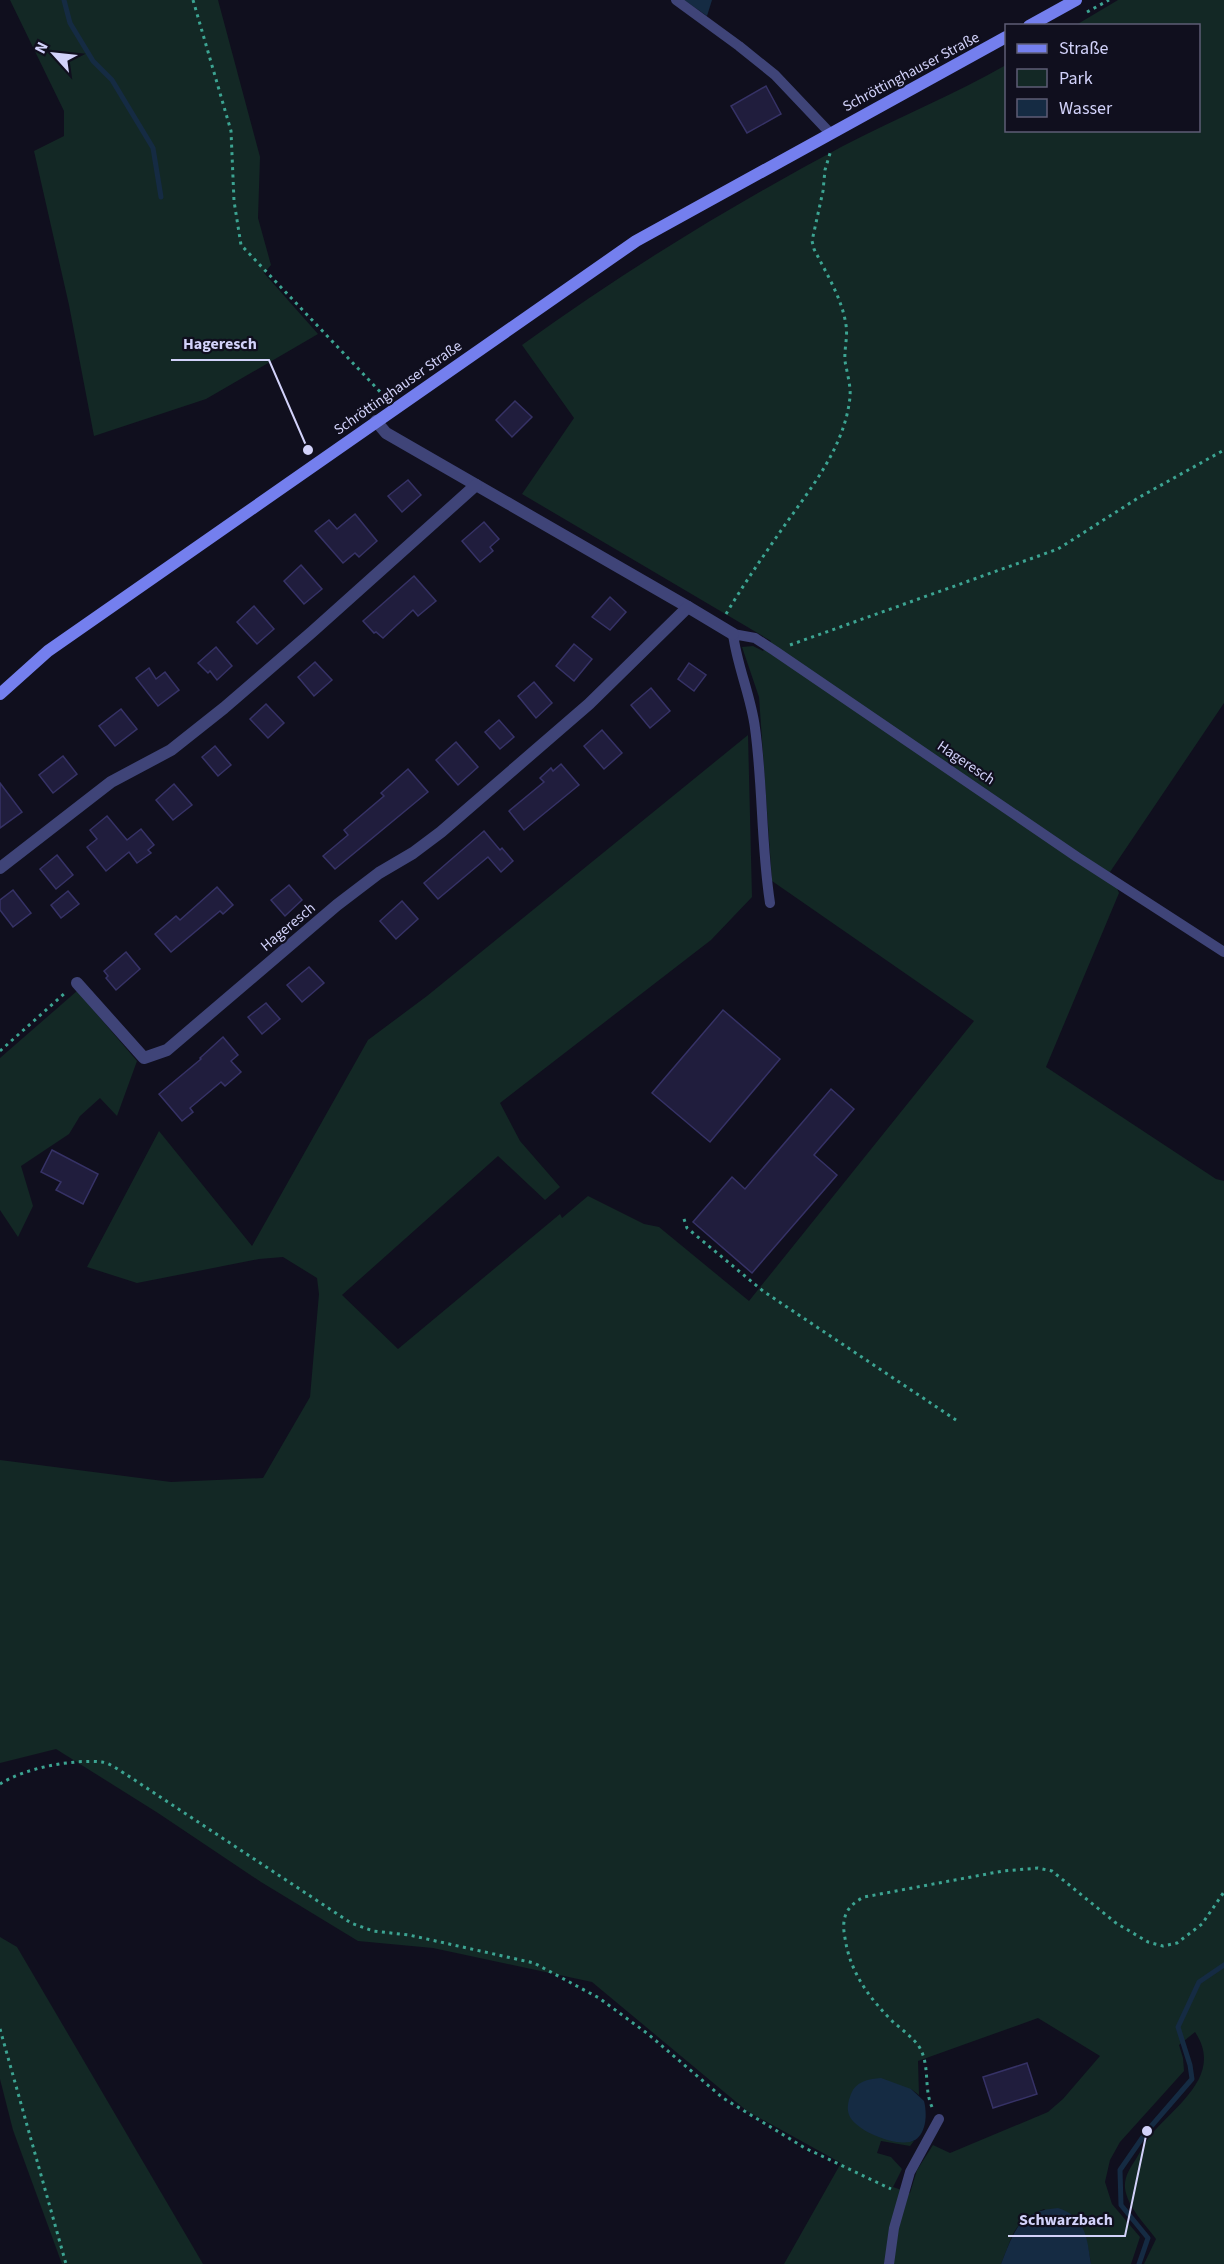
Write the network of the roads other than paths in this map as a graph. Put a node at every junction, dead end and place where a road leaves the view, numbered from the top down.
1 (675, 0) edge
2 (1076, 0) edge
3 (1033, 24) edge
4 (1005, 38) edge
5 (831, 139) junction
6 (376, 421) junction
7 (476, 485) junction
8 (688, 608) junction
9 (733, 634) junction
10 (0, 694) edge
11 (0, 868) edge
12 (770, 903) dead end
13 (1224, 951) edge
14 (77, 983) road end
15 (939, 2119) road end
16 (889, 2264) edge

1 - 5 lane
2 - 3 main road
4 - 5 main road, Schröttinghauser Straße
5 - 6 main road, Schröttinghauser Straße
6 - 7 street, Hageresch
6 - 10 main road, Schröttinghauser Straße
7 - 8 street, Hageresch
7 - 11 street
8 - 9 street, Hageresch
8 - 14 street, Hageresch
9 - 12 lane
9 - 13 lane, Hageresch
15 - 16 lane

